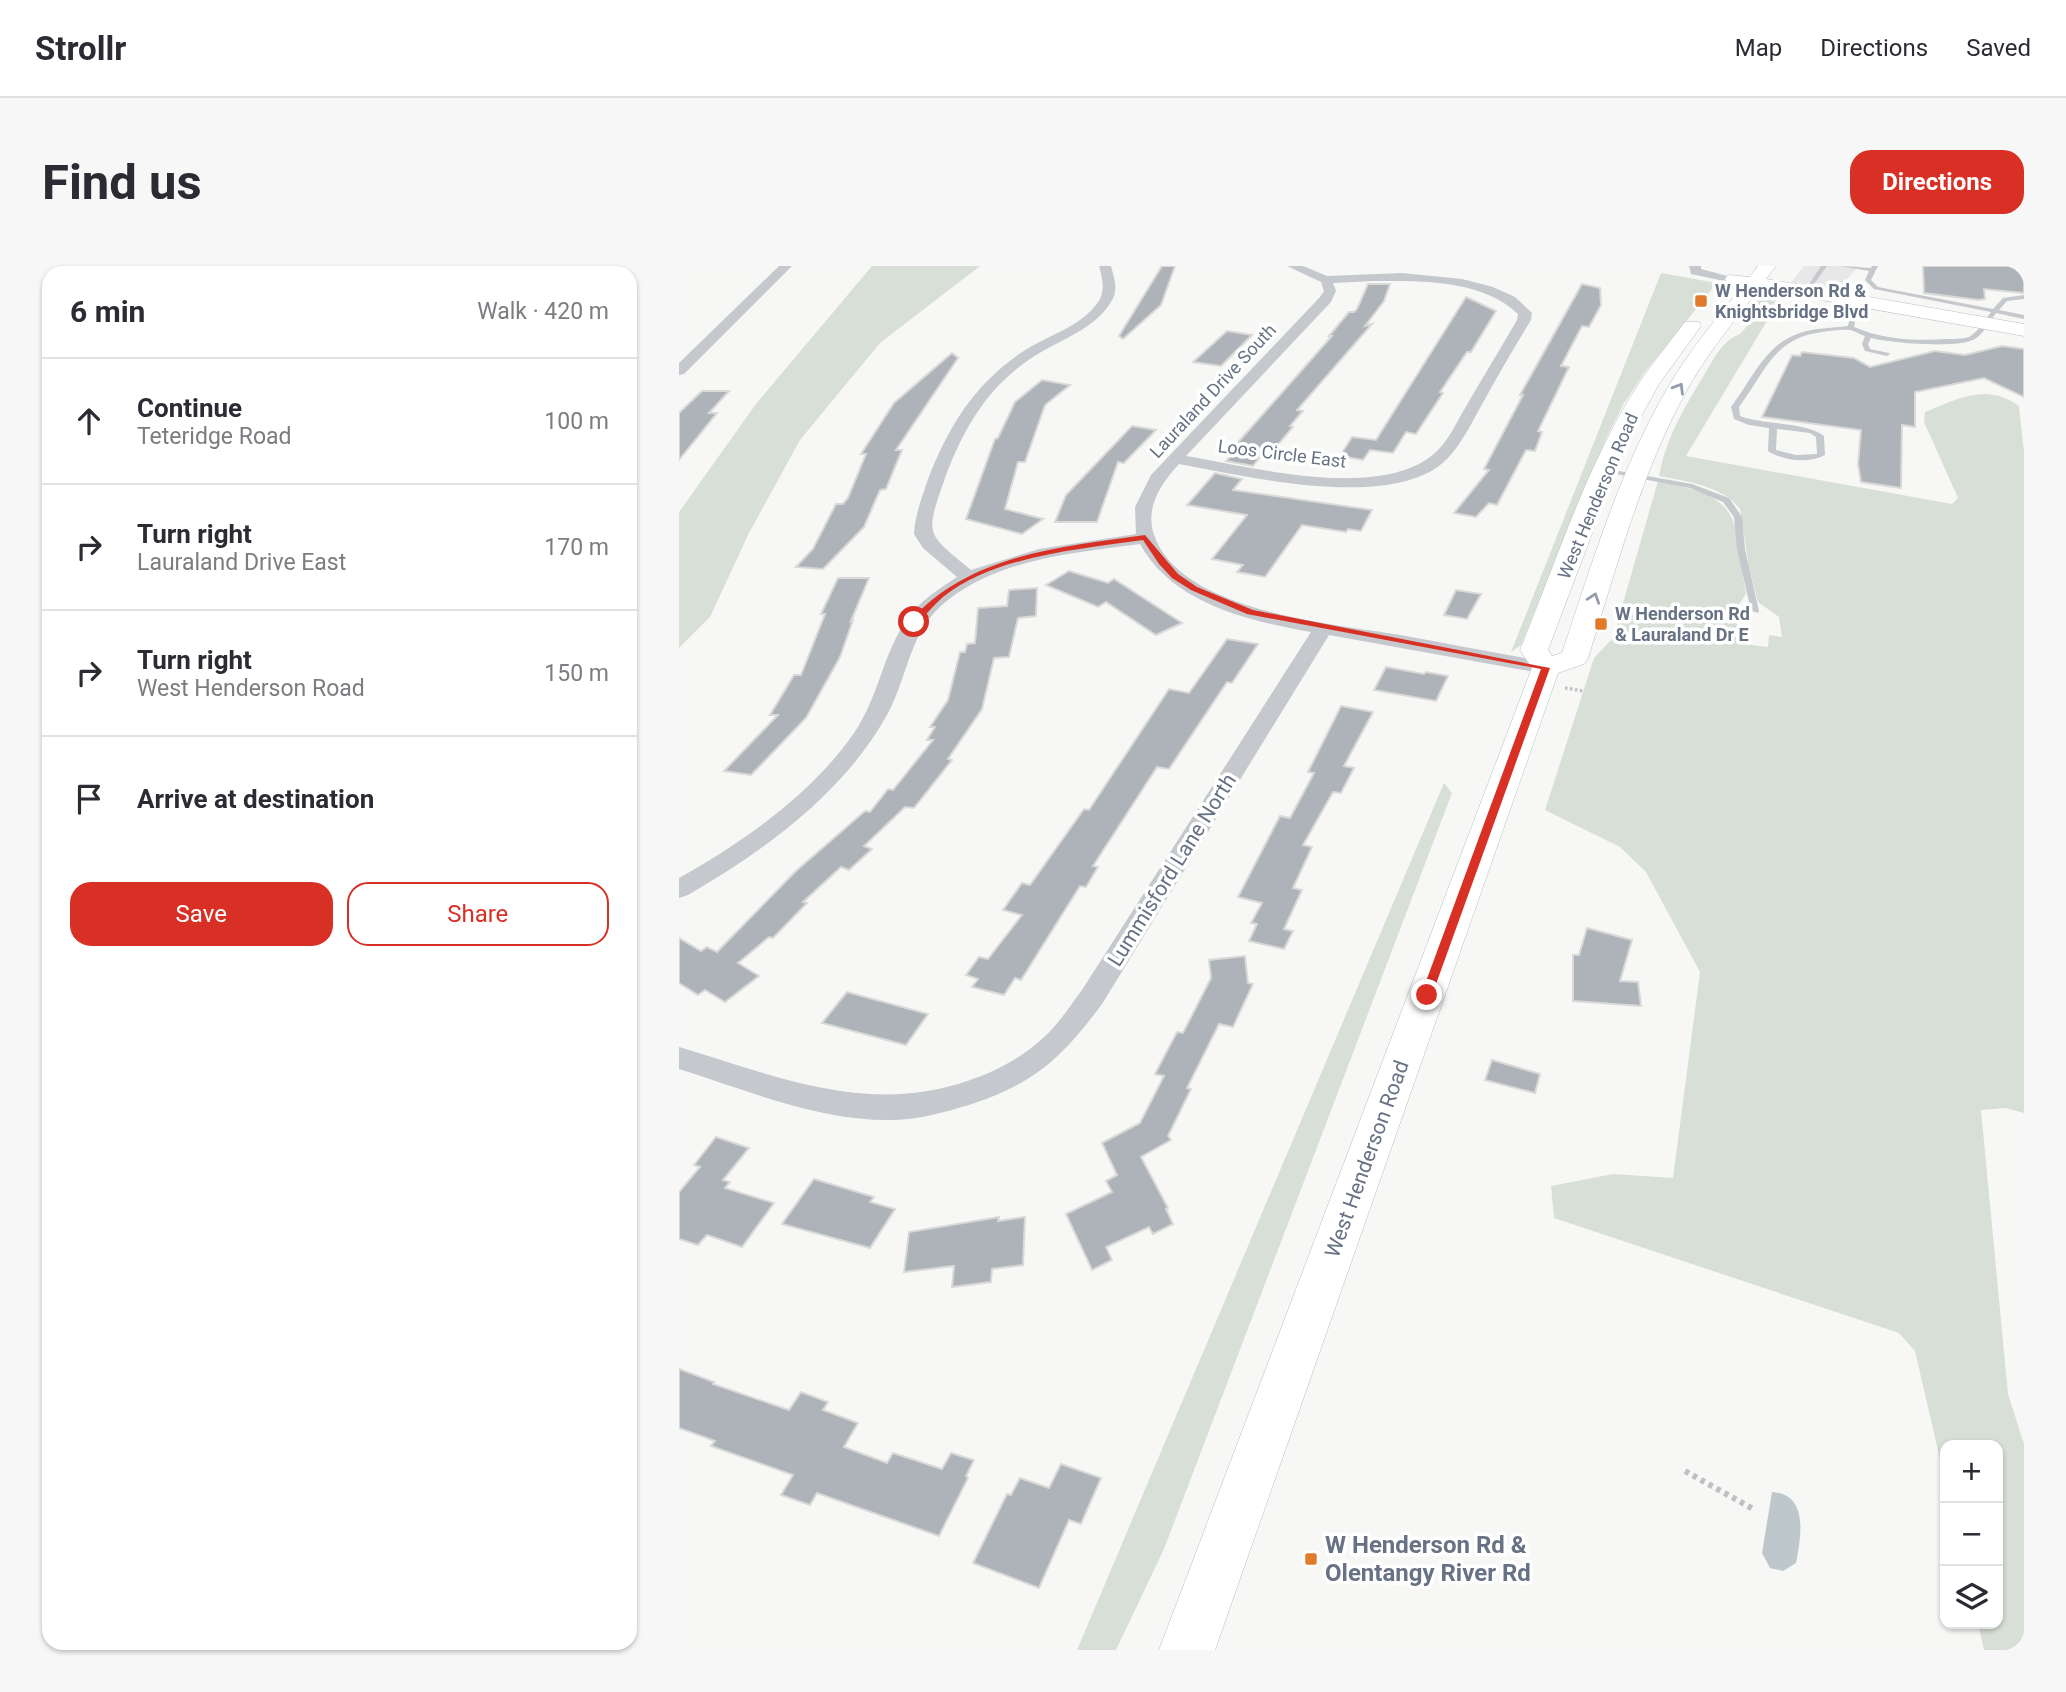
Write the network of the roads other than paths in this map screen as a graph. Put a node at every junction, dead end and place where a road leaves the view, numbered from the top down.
1 (786, 266) edge
2 (1105, 266) edge
3 (1293, 266) edge
4 (1693, 266) edge
5 (1824, 266) edge
6 (1842, 266) edge
7 (1873, 268) edge
8 (1747, 273) edge
9 (1326, 280) junction
10 (1806, 290) junction
11 (1716, 295) dead end
12 (2024, 297) edge
13 (1857, 299) junction
14 (1703, 312) dead end
15 (2024, 317) edge
16 (1988, 318) junction
17 (1851, 328) junction
18 (2024, 330) edge
19 (1868, 337) junction
20 (1903, 341) junction
21 (1904, 350) dead end
22 (1887, 354) dead end
23 (679, 371) edge
24 (1773, 426) junction
25 (1175, 459) junction
26 (1605, 470) junction
27 (1637, 475) junction
28 (1145, 538) junction
29 (969, 578) junction
30 (1755, 611) dead end
31 (1324, 627) junction
32 (1546, 668) junction
33 (679, 889) edge
34 (679, 1058) edge
35 (1187, 1650) edge

1 - 23 street
2 - 29 street
3 - 9 street
4 - 8 street
5 - 10 lane
6 - 7 lane
7 - 16 lane
8 - 10 main road
8 - 11 main road
27 -> 8 main road, West Henderson Road
9 - 25 street, Lauraland Drive South
9 - 25 street, Loos Circle East
10 - 13 main road
12 - 16 lane
13 - 16 main road
13 - 17 lane
14 - 26 main road, West Henderson Road
15 - 16 lane
16 - 18 main road
16 - 20 lane
17 - 19 lane
17 - 24 lane
19 - 20 lane
19 - 22 lane
20 - 21 lane
24 - 24 lane
25 - 28 street, Lauraland Drive South
26 - 27 lane
26 - 32 main road, West Henderson Road
27 - 30 lane
32 -> 27 main road, West Henderson Road
28 - 29 street
28 - 31 street
29 - 33 street
31 - 32 street
31 - 34 street, Lummisford Lane North
32 - 35 main road, West Henderson Road

